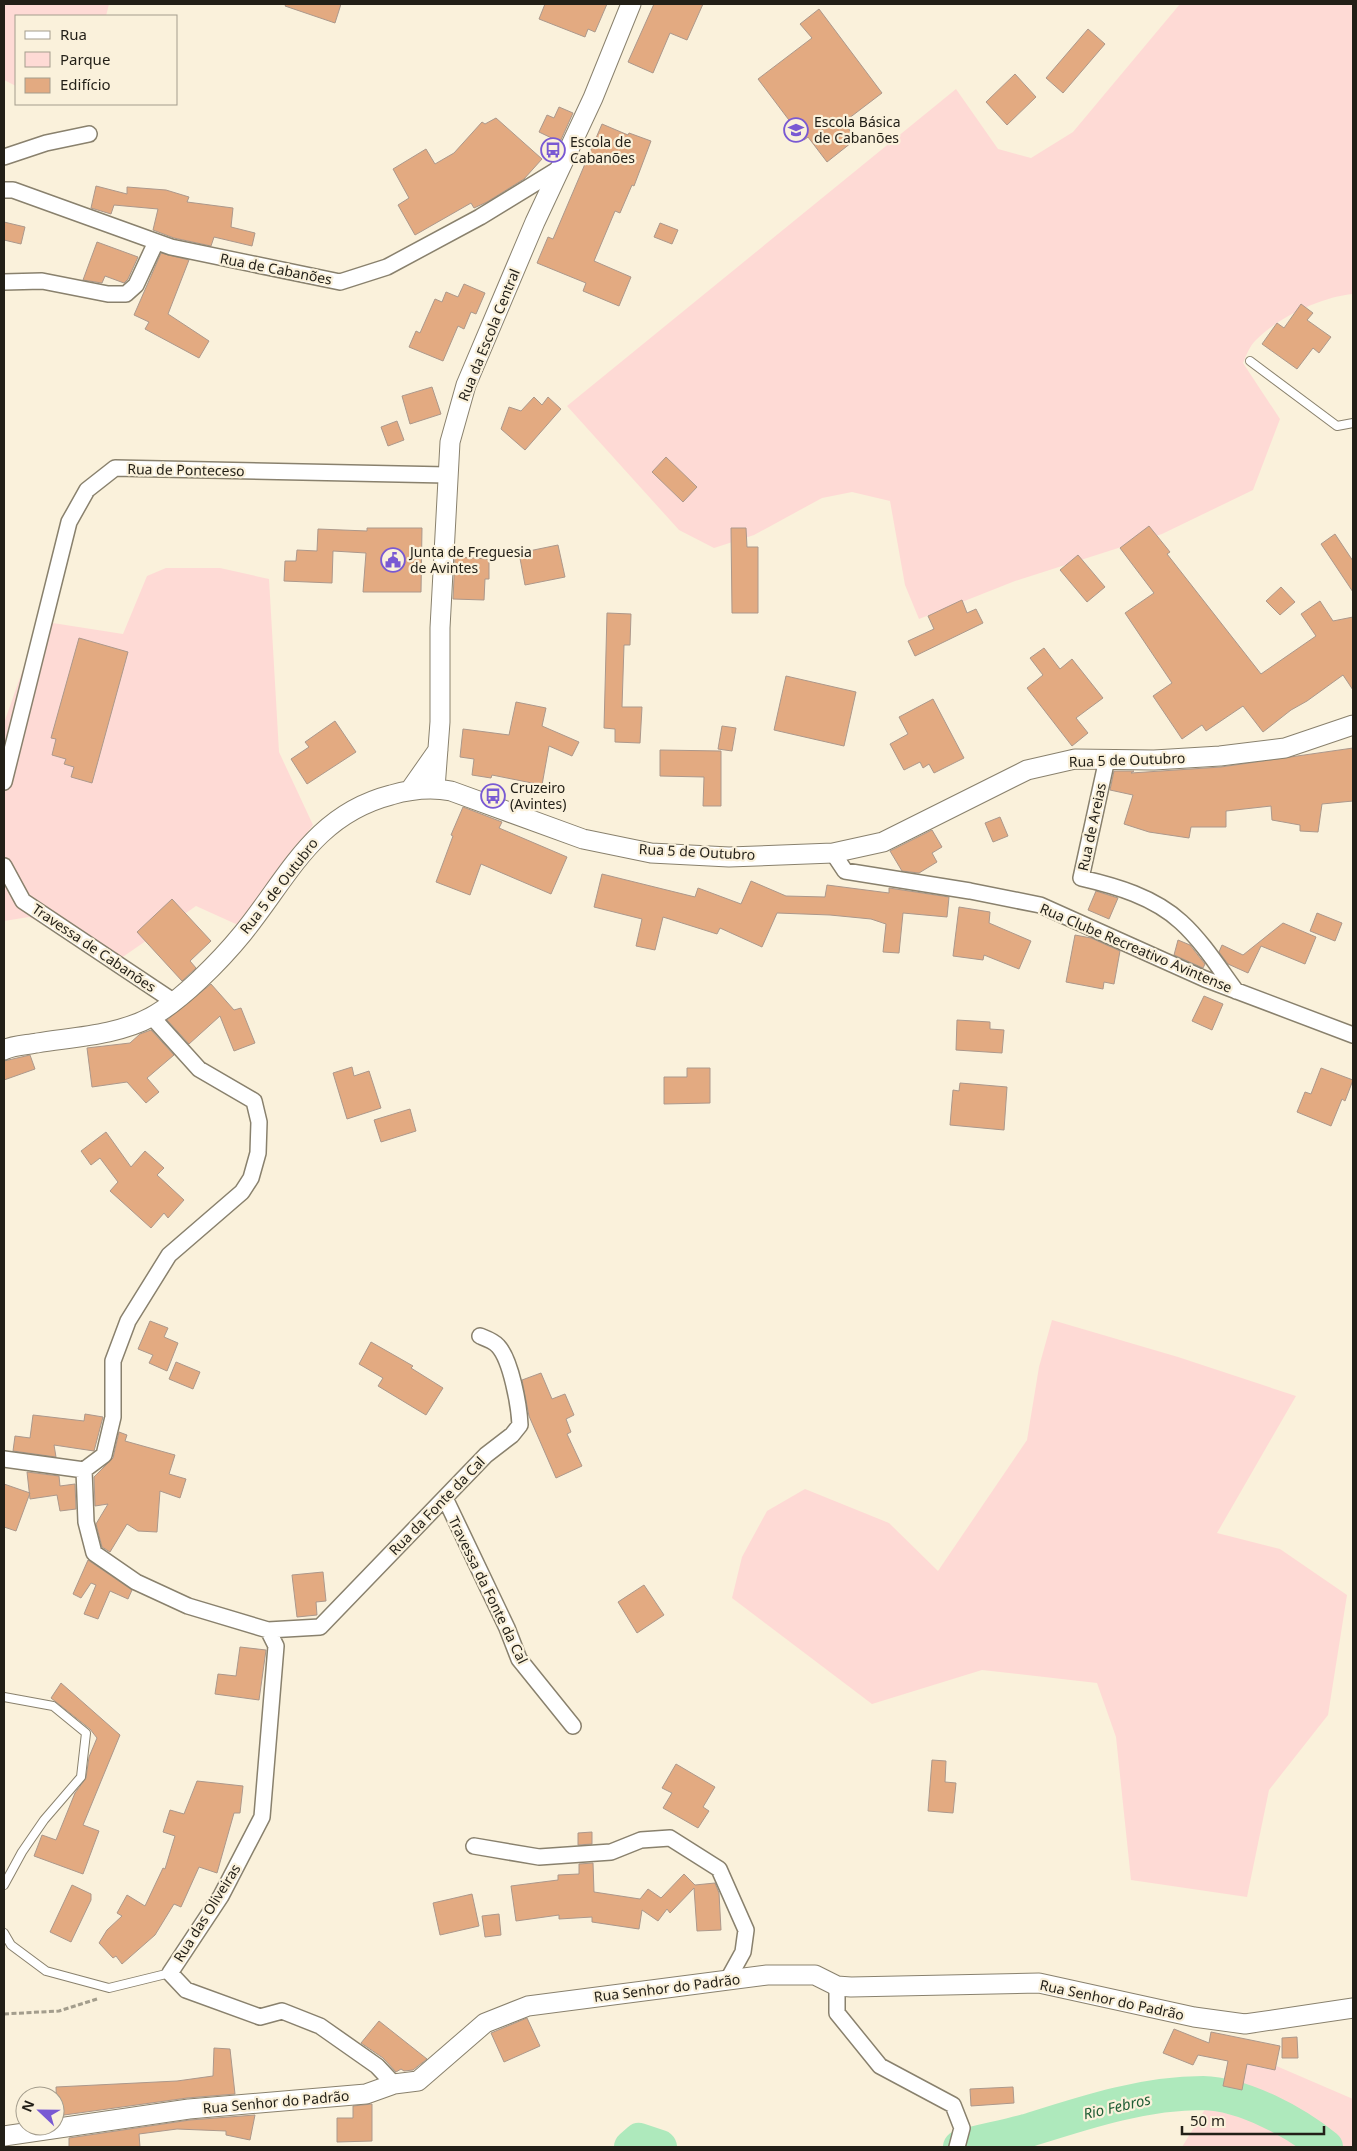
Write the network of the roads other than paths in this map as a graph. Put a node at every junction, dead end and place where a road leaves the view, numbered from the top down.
1 (631, 4) edge
2 (89, 134) dead end
3 (4, 157) edge
4 (560, 168) junction
5 (4, 190) edge
6 (156, 242) junction
7 (4, 282) edge
8 (1250, 360) dead end
9 (1353, 423) edge
10 (447, 475) junction
11 (1353, 725) edge
12 (438, 749) junction
13 (1107, 758) junction
14 (4, 782) edge
15 (435, 788) junction
16 (410, 790) junction
17 (833, 854) junction
18 (4, 866) edge
19 (1236, 991) junction
20 (173, 1001) junction
21 (152, 1017) junction
22 (1353, 1035) edge
23 (4, 1050) edge
24 (480, 1336) dead end
25 (4, 1459) edge
26 (84, 1470) junction
27 (445, 1498) junction
28 (268, 1630) junction
29 (4, 1697) edge
30 (573, 1726) dead end
31 (474, 1846) dead end
32 (4, 1885) edge
33 (4, 1933) edge
34 (170, 1973) junction
35 (727, 1981) junction
36 (837, 1986) junction
37 (1351, 2012) edge
38 (394, 2084) junction
39 (4, 2136) edge
40 (958, 2144) edge

1 - 4 street, Rua da Escola Central
2 - 3 street
4 - 6 street, Rua de Cabanões
4 - 10 street, Rua da Escola Central
5 - 6 street, Rua de Cabanões
6 - 7 street
8 - 9 lane
10 - 12 street, Rua da Escola Central
10 - 14 street, Rua de Ponteceso
11 - 13 street, Rua 5 de Outubro
12 - 15 street, Rua da Escola Central
12 - 16 street
13 - 17 street, Rua 5 de Outubro
13 - 19 street, Rua de Areias
15 - 16 street, Rua 5 de Outubro
15 - 17 street, Rua 5 de Outubro
16 - 20 street, Rua 5 de Outubro
17 - 19 street, Rua Clube Recreativo Avintense
18 - 20 street, Travessa de Cabanões
19 - 22 street, Rua Clube Recreativo Avintense
20 - 21 street, Rua 5 de Outubro
21 - 23 street, Rua 5 de Outubro
21 - 26 street
24 - 27 street, Rua da Fonte da Cal
25 - 26 street
26 - 28 street
27 - 28 street, Rua da Fonte da Cal
27 - 30 street, Travessa da Fonte da Cal
28 - 34 street, Rua das Oliveiras
29 - 32 lane
31 - 35 street
33 - 34 lane
34 - 38 street, Rua das Oliveiras
35 - 36 street, Rua Senhor do Padrão
35 - 38 street, Rua Senhor do Padrão
36 - 37 street, Rua Senhor do Padrão
36 - 40 street
38 - 39 street, Rua Senhor do Padrão

